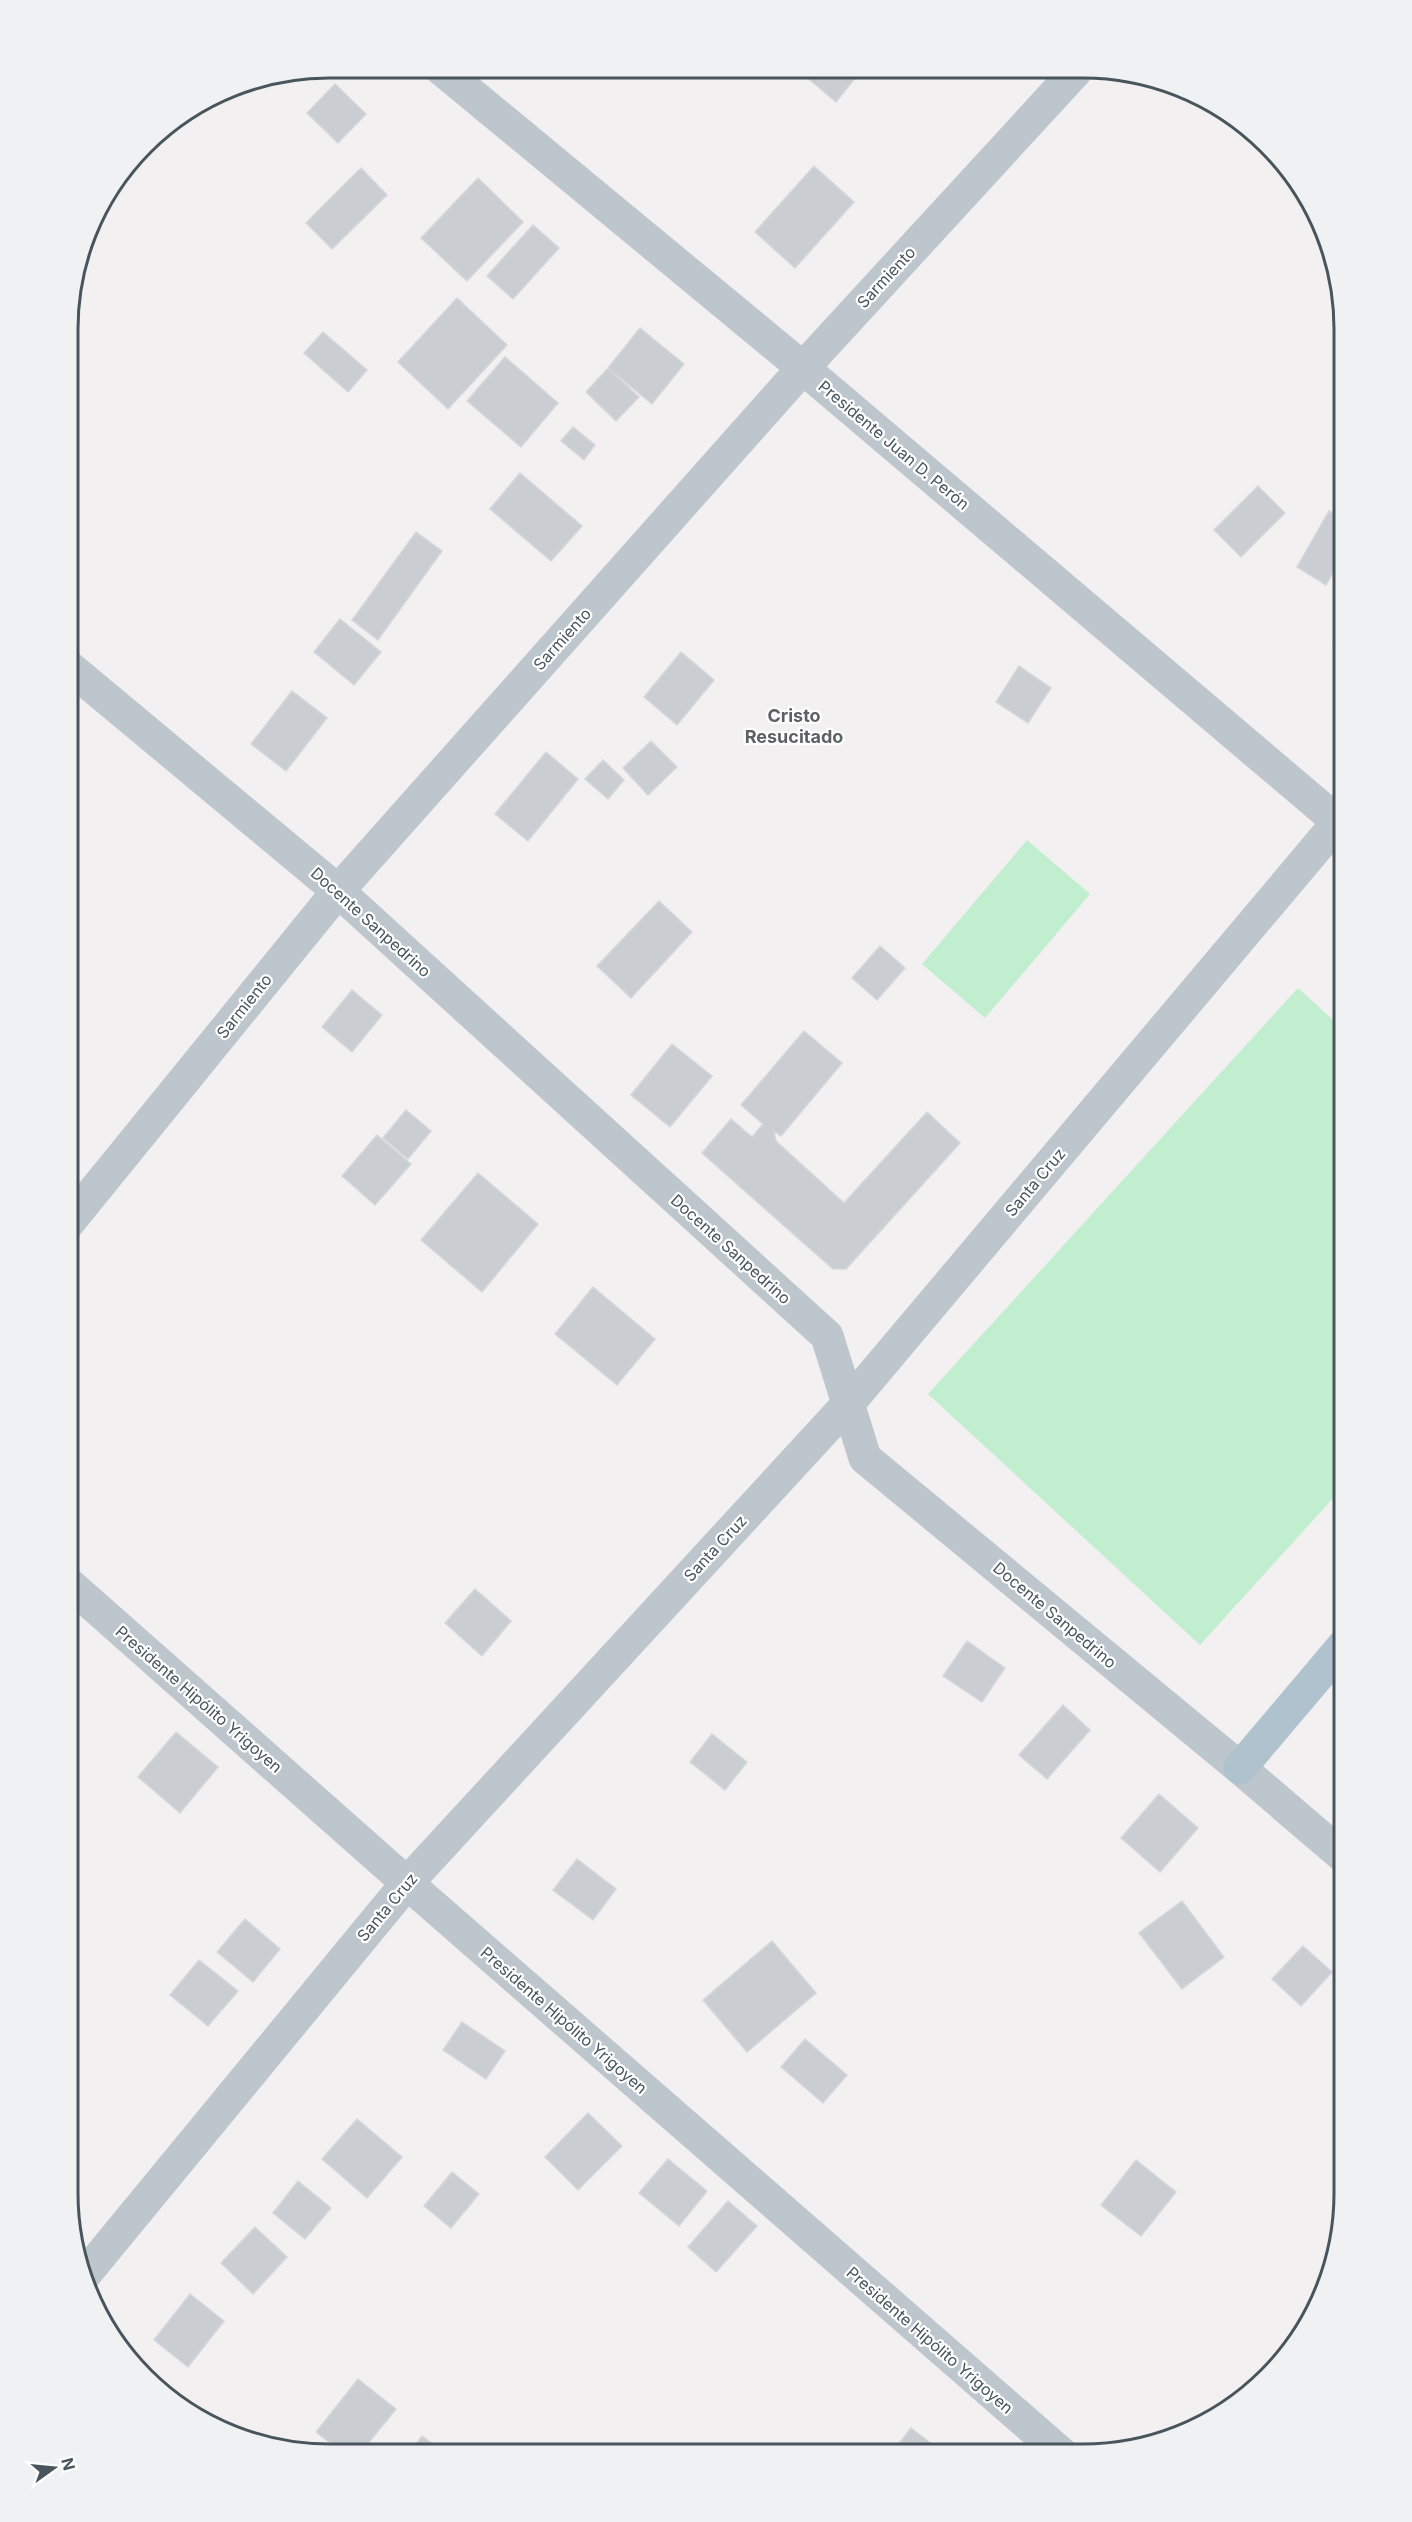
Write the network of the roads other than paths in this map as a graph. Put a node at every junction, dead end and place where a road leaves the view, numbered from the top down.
1 (452, 78) edge
2 (1069, 78) edge
3 (803, 368) junction
4 (78, 675) edge
5 (1334, 814) edge
6 (1334, 830) edge
7 (338, 891) junction
8 (78, 1211) edge
9 (848, 1404) junction
10 (78, 1592) edge
11 (1334, 1657) edge
12 (1240, 1768) junction
13 (1334, 1848) edge
14 (407, 1883) junction
15 (90, 2269) edge
16 (1051, 2444) edge

1 - 3 street, Presidente Juan D. Perón
2 - 3 street, Sarmiento
3 - 5 street, Presidente Juan D. Perón
3 - 7 street, Sarmiento
4 - 7 street, Docente Sanpedrino
6 - 9 street, Santa Cruz
7 - 8 street, Sarmiento
7 - 9 street, Docente Sanpedrino
9 - 12 street, Docente Sanpedrino
9 - 14 street, Santa Cruz
10 - 14 street, Presidente Hipólito Yrigoyen
11 - 12 main road
12 - 13 street, Docente Sanpedrino
14 - 15 street, Santa Cruz
14 - 16 street, Presidente Hipólito Yrigoyen

